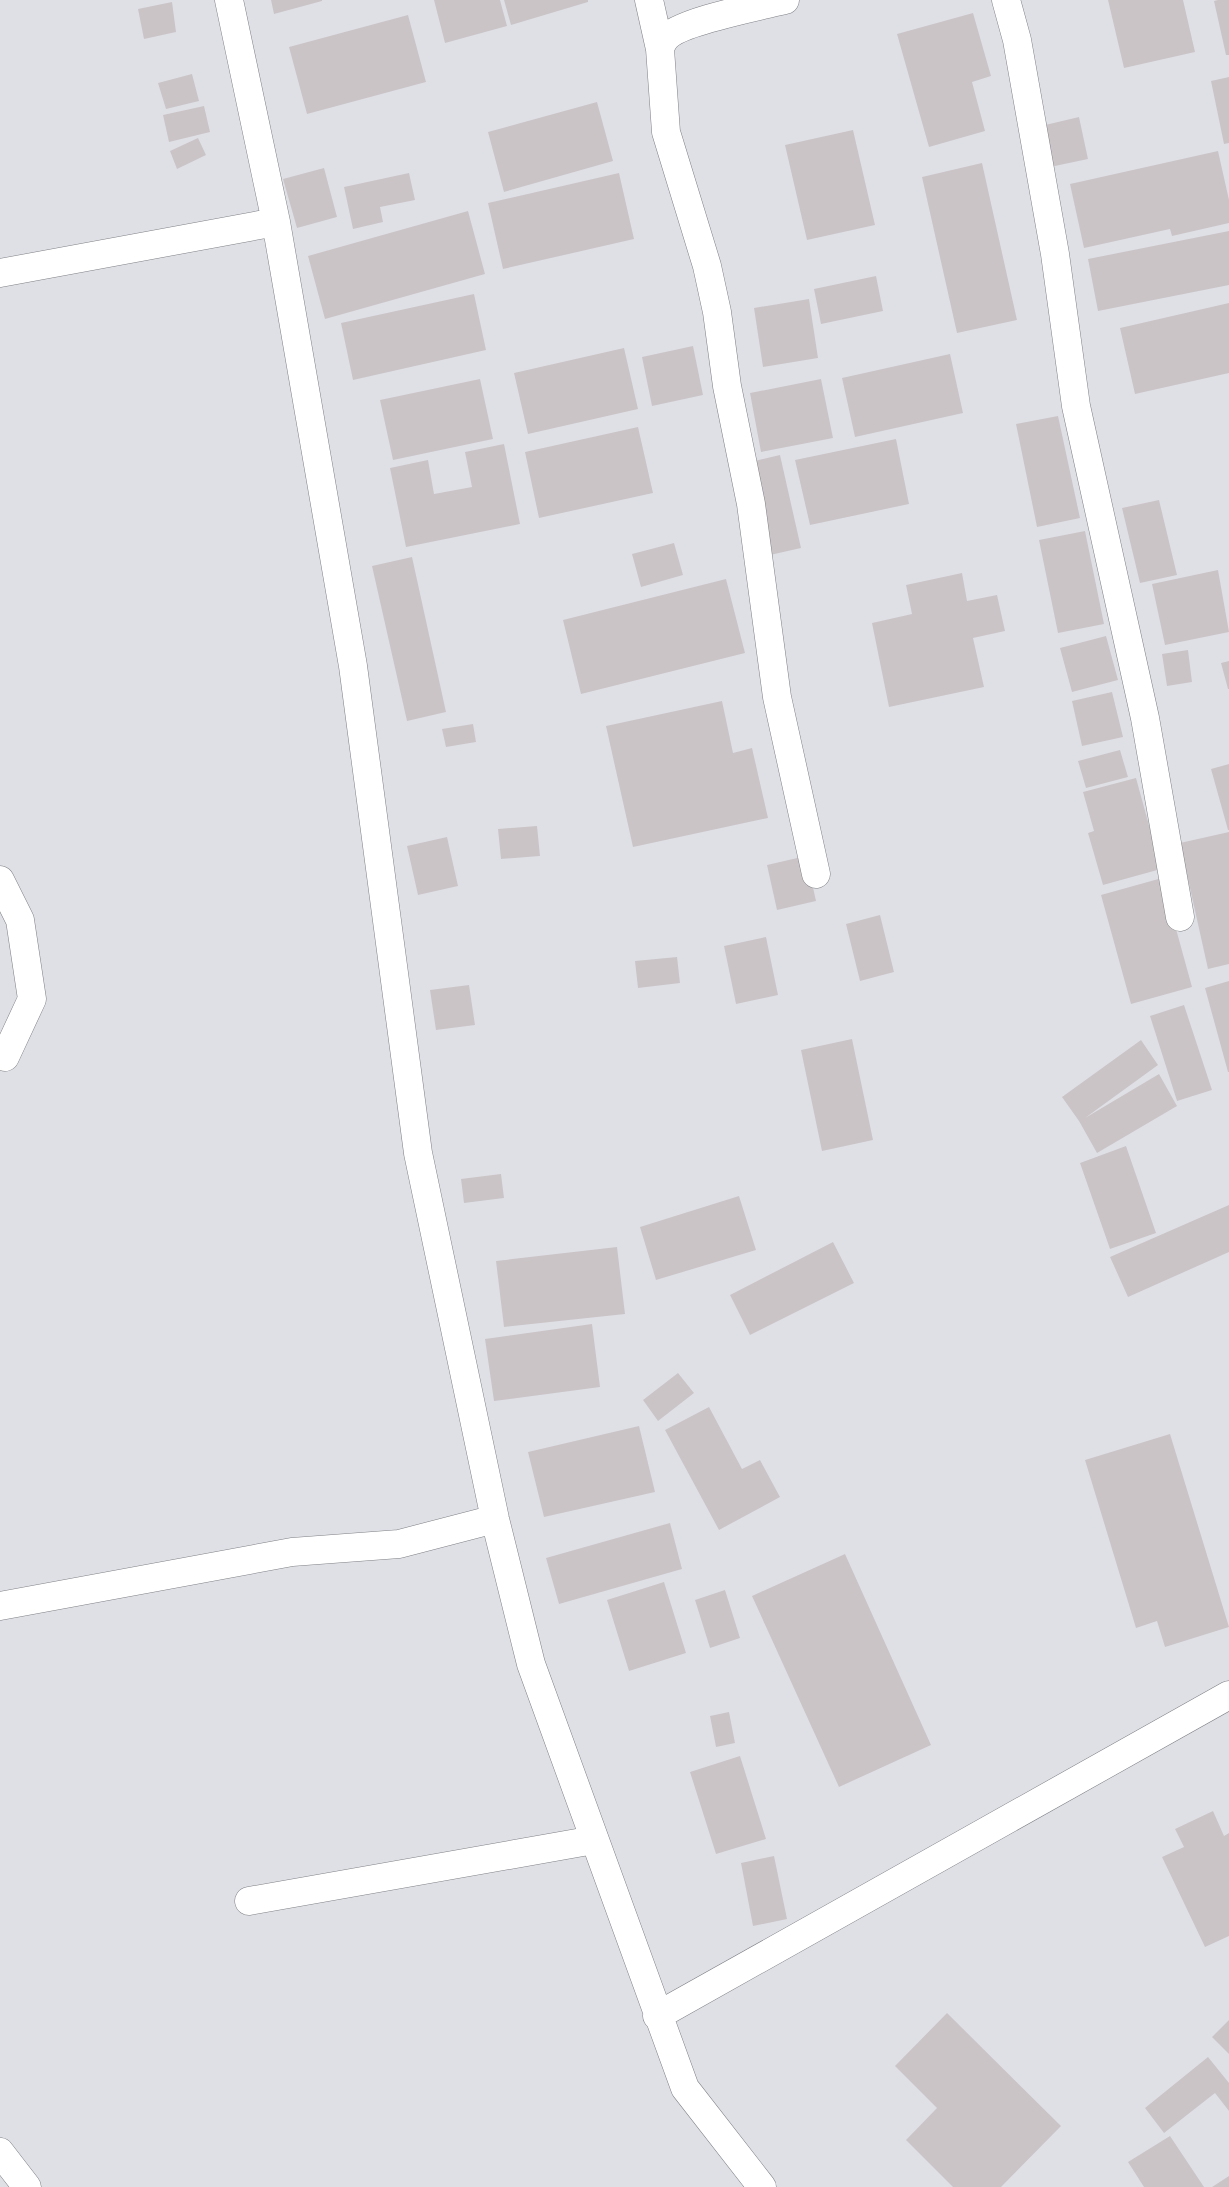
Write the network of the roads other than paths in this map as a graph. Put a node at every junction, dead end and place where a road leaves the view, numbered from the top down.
1 (228, 0) edge
2 (649, 0) edge
3 (784, 0) edge
4 (1006, 0) edge
5 (660, 49) junction
6 (276, 222) junction
7 (0, 273) edge
8 (816, 874) dead end
9 (0, 880) edge
10 (1180, 917) dead end
11 (5, 1057) dead end
12 (495, 1518) junction
13 (0, 1606) edge
14 (1229, 1695) edge
15 (594, 1840) junction
16 (249, 1901) dead end
17 (657, 2016) junction
18 (0, 2152) edge
19 (27, 2187) edge
20 (762, 2187) edge

1 - 6 street
2 - 5 street
3 - 5 street
4 - 10 street
5 - 8 street
6 - 7 street
6 - 12 street
9 - 11 street
12 - 13 street
12 - 15 street
14 - 17 street
15 - 16 street
15 - 17 street
17 - 20 street
18 - 19 street

